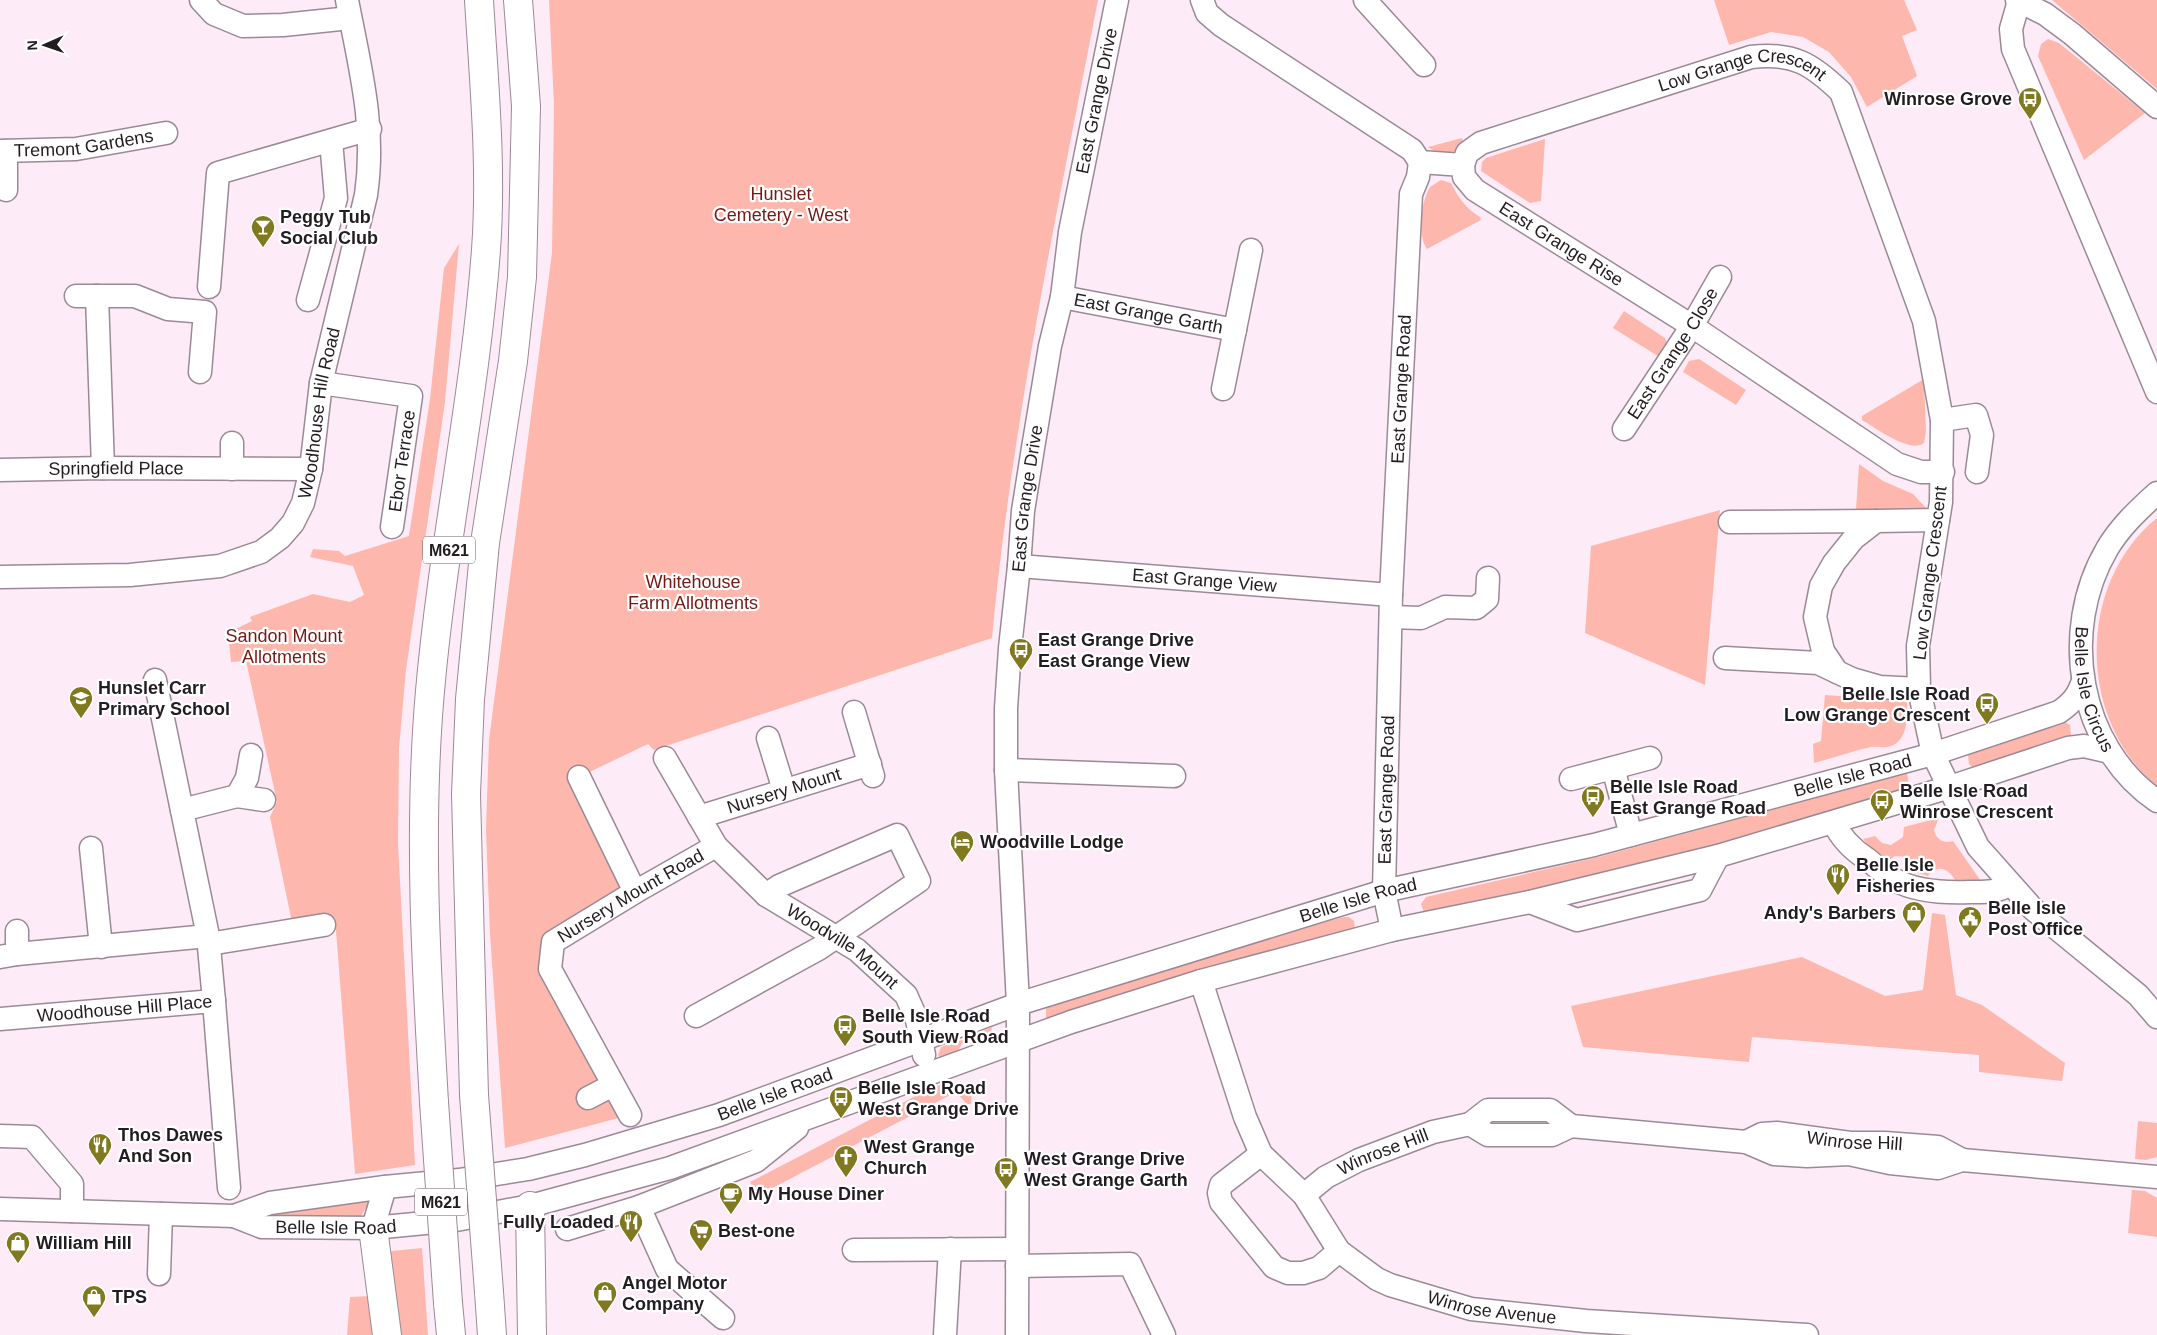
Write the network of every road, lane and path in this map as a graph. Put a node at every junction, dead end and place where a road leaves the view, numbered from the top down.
1 (201, 0) edge
2 (478, 0) edge
3 (518, 0) edge
4 (1117, 0) edge
5 (1202, 0) edge
6 (1364, 0) edge
7 (2018, 1) edge
8 (348, 9) edge
9 (1424, 65) dead end
10 (2157, 107) edge
11 (370, 130) junction
12 (166, 133) dead end
13 (331, 141) junction
14 (3, 151) edge
15 (1420, 162) junction
16 (1463, 166) junction
17 (6, 190) dead end
18 (1251, 250) dead end
19 (1720, 277) dead end
20 (209, 287) dead end
21 (1062, 297) junction
22 (308, 300) dead end
23 (1692, 326) junction
24 (1235, 330) junction
25 (200, 372) dead end
26 (321, 383) junction
27 (1223, 389) dead end
28 (2157, 392) edge
29 (1942, 420) junction
30 (1624, 429) dead end
31 (232, 443) dead end
32 (102, 468) junction
33 (232, 469) junction
34 (311, 469) junction
35 (0, 470) edge
36 (1943, 472) junction
37 (1977, 472) dead end
38 (2157, 493) edge
39 (1938, 520) junction
40 (1876, 521) junction
41 (1730, 522) dead end
42 (392, 526) dead end
43 (1020, 566) junction
44 (0, 577) edge
45 (1488, 578) dead end
46 (1391, 606) junction
47 (1725, 658) dead end
48 (1837, 672) junction
49 (155, 680) dead end
50 (2082, 681) junction
51 (1919, 689) junction
52 (854, 712) dead end
53 (768, 738) dead end
54 (2110, 752) junction
55 (1933, 754) junction
56 (251, 755) dead end
57 (665, 758) dead end
58 (1650, 758) dead end
59 (1613, 768) junction
60 (1006, 770) junction
61 (1174, 776) dead end
62 (579, 778) dead end
63 (1572, 779) dead end
64 (1950, 787) junction
65 (784, 790) junction
66 (237, 796) junction
67 (264, 800) dead end
68 (2157, 801) edge
69 (182, 810) junction
70 (699, 817) junction
71 (1834, 823) junction
72 (1631, 835) junction
73 (716, 846) junction
74 (91, 848) dead end
75 (2010, 884) junction
76 (1384, 891) junction
77 (635, 892) junction
78 (766, 895) junction
79 (324, 925) dead end
80 (17, 930) dead end
81 (1392, 930) junction
82 (837, 937) junction
83 (209, 940) junction
84 (101, 947) junction
85 (9, 955) edge
86 (1201, 981) junction
87 (214, 1000) junction
88 (1018, 1004) junction
89 (696, 1016) dead end
90 (2157, 1017) edge
91 (0, 1019) edge
92 (921, 1041) junction
93 (1018, 1041) junction
94 (928, 1073) junction
95 (613, 1085) junction
96 (588, 1098) dead end
97 (630, 1115) dead end
98 (810, 1117) junction
99 (0, 1136) edge
100 (632, 1141) junction
101 (1261, 1154) junction
102 (528, 1169) junction
103 (643, 1175) junction
104 (2157, 1177) edge
105 (385, 1187) junction
106 (229, 1188) dead end
107 (1304, 1195) junction
108 (645, 1204) junction
109 (530, 1206) junction
110 (0, 1208) edge
111 (72, 1210) junction
112 (161, 1214) junction
113 (234, 1216) junction
114 (372, 1228) junction
115 (567, 1229) dead end
116 (950, 1249) junction
117 (854, 1250) dead end
118 (1339, 1251) junction
119 (1017, 1257) junction
120 (159, 1274) dead end
121 (723, 1318) dead end
122 (386, 1335) edge
123 (451, 1335) edge
124 (492, 1335) edge
125 (532, 1335) edge
126 (944, 1335) edge
127 (1017, 1335) edge
128 (1164, 1335) edge
129 (1807, 1335) edge

1 - 8 street
2 - 123 highway, M621, bridge
3 - 124 highway, M621, bridge
4 - 21 street, East Grange Drive
5 - 15 street
6 - 9 street
7 - 10 street
7 - 28 street
8 - 11 street, Woodhouse Hill Road
11 - 13 street
11 - 26 street, Woodhouse Hill Road
12 - 14 street, Tremont Gardens
13 - 20 street
13 - 22 street
14 - 17 street
15 - 16 street
15 - 46 street, East Grange Road
16 - 23 street, East Grange Rise
16 - 29 street, Low Grange Crescent
18 - 24 street, East Grange Garth
19 - 23 street, East Grange Close
21 - 24 street, East Grange Garth
21 - 43 street, East Grange Drive
23 - 30 street, East Grange Close
23 - 36 street, East Grange Rise
24 - 27 street, East Grange Garth
25 - 32 street
26 - 34 street, Woodhouse Hill Road
26 - 42 street, Ebor Terrace
29 - 36 street, Low Grange Crescent
29 - 37 street
31 - 33 street
32 - 33 street, Springfield Place
32 - 35 street, Springfield Place
33 - 34 street, Springfield Place
34 - 44 street, Woodhouse Hill Road
36 - 39 street, Low Grange Crescent
38 - 50 street, Belle Isle Circus
39 - 40 street
39 - 51 street, Low Grange Crescent
40 - 41 street
40 - 48 street
43 - 46 street, East Grange View
43 - 60 street, East Grange Drive
45 - 46 street
46 - 76 street, East Grange Road
47 - 48 street
48 - 51 street
49 - 69 street, Woodhouse Hill Place
50 - 54 street, Belle Isle Circus
50 - 55 street, Belle Isle Road
51 - 55 street, Low Grange Crescent
52 - 65 street, Nursery Mount
53 - 65 street
54 - 64 street, Belle Isle Road
54 - 68 street, Belle Isle Circus
55 - 64 street, Low Grange Crescent
55 - 72 street, Belle Isle Road
56 - 66 street
57 - 70 street, Woodville Mount
58 - 59 street
59 - 63 street
59 - 72 street
60 - 61 street
60 - 88 street, East Grange Drive
62 - 77 street
64 - 71 street, Belle Isle Road
64 - 75 street, Low Grange Crescent
65 - 70 street, Nursery Mount
66 - 67 street
66 - 69 street
69 - 83 street, Woodhouse Hill Place
70 - 73 street, Woodville Mount
71 - 75 street
71 - 81 street, Belle Isle Road
72 - 76 street, Belle Isle Road
73 - 77 street, Nursery Mount Road
73 - 78 street, Woodville Mount
74 - 84 street
75 - 90 street, Low Grange Crescent
76 - 81 street, East Grange Road
76 - 88 street, Belle Isle Road
77 - 95 street, Nursery Mount Road
78 - 82 street, Woodville Mount
78 - 82 street
79 - 83 street
80 - 85 street
81 - 86 street, Belle Isle Road
82 - 89 street
82 - 92 street, Woodville Mount
83 - 84 street
83 - 87 street, Woodhouse Hill Place
84 - 85 street
86 - 93 street, Belle Isle Road
86 - 101 street, Winrose Avenue
87 - 91 street, Woodhouse Hill Place
87 - 106 street
88 - 92 street, Belle Isle Road
88 - 93 street, East Grange Drive
92 - 94 street, Woodville Mount
92 - 100 street, Belle Isle Road
93 - 94 street, Belle Isle Road
93 - 119 street, East Grange Drive
94 - 98 street, Belle Isle Road
95 - 96 street
95 - 97 street, Nursery Mount Road
98 - 103 street, Belle Isle Road
98 - 108 street, Belle Isle Road
99 - 111 street
100 - 102 street, Belle Isle Road
100 - 103 street
101 - 107 street, Winrose Avenue
101 - 118 street
102 - 105 street, Belle Isle Road
102 - 109 street
103 - 108 street
103 - 109 street, Belle Isle Road
104 - 107 street, Winrose Hill
105 - 113 street, Belle Isle Road
105 - 114 street
107 - 118 street, Winrose Avenue
108 - 115 street, Belle Isle Road
108 - 121 street
109 - 114 street, Belle Isle Road
109 - 125 highway
110 - 111 street, Belle Isle Road
111 - 112 street, Belle Isle Road
112 - 113 street, Belle Isle Road
112 - 120 street
113 - 114 street, Belle Isle Road
114 - 122 highway
116 - 117 street
116 - 119 street
116 - 126 street
118 - 129 street, Winrose Avenue
119 - 127 street, East Grange Drive
119 - 128 street

